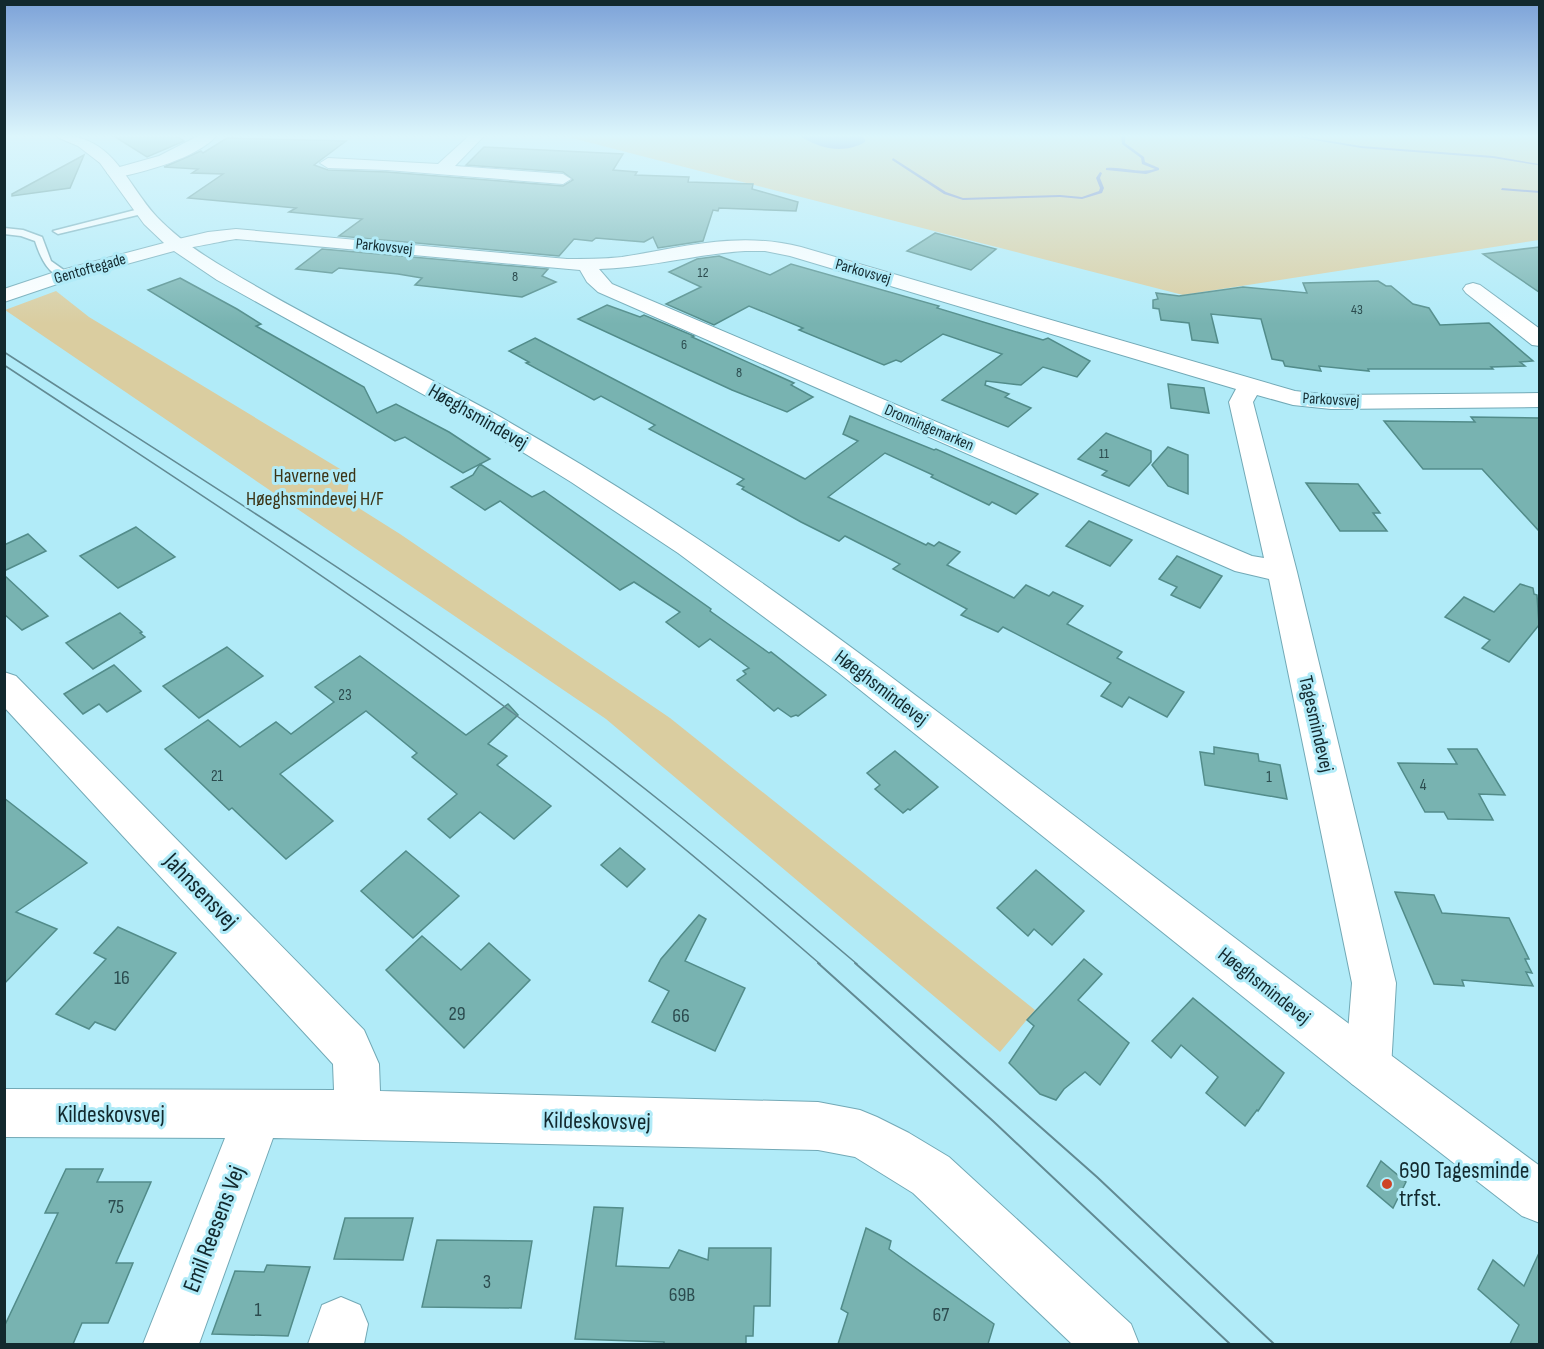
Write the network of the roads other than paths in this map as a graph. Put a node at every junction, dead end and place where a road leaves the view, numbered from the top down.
1 (127, 198) edge
2 (140, 225) junction
3 (4, 231) edge
4 (58, 231) dead end
5 (177, 245) junction
6 (112, 263) junction
7 (588, 266) junction
8 (65, 275) junction
9 (1473, 289) dead end
10 (4, 296) edge
11 (1539, 340) edge
12 (1250, 385) junction
13 (1539, 400) edge
14 (1282, 572) junction
15 (4, 684) edge
16 (1368, 1068) junction
17 (4, 1113) edge
18 (258, 1114) junction
19 (354, 1114) junction
20 (1539, 1197) edge
21 (171, 1344) edge
22 (1111, 1344) edge

1 - 2 street, Høeghsmindevej
2 - 4 lane
2 - 5 street, Høeghsmindevej
2 - 6 street
3 - 8 lane
5 - 6 street, Gentoftegade
5 - 7 street, Parkovsvej
5 - 16 street, Høeghsmindevej
6 - 8 street, Gentoftegade
7 - 12 street, Parkovsvej
7 - 14 street, Dronningemarken
8 - 10 street, Gentoftegade
9 - 11 street
12 - 13 street, Parkovsvej
12 - 14 street, Tagesmindevej
14 - 16 street, Tagesmindevej
15 - 19 street, Jahnsensvej
16 - 20 street, Høeghsmindevej
17 - 18 street, Kildeskovsvej
18 - 19 street, Kildeskovsvej
18 - 21 street, Emil Reesens Vej
19 - 22 street, Kildeskovsvej

